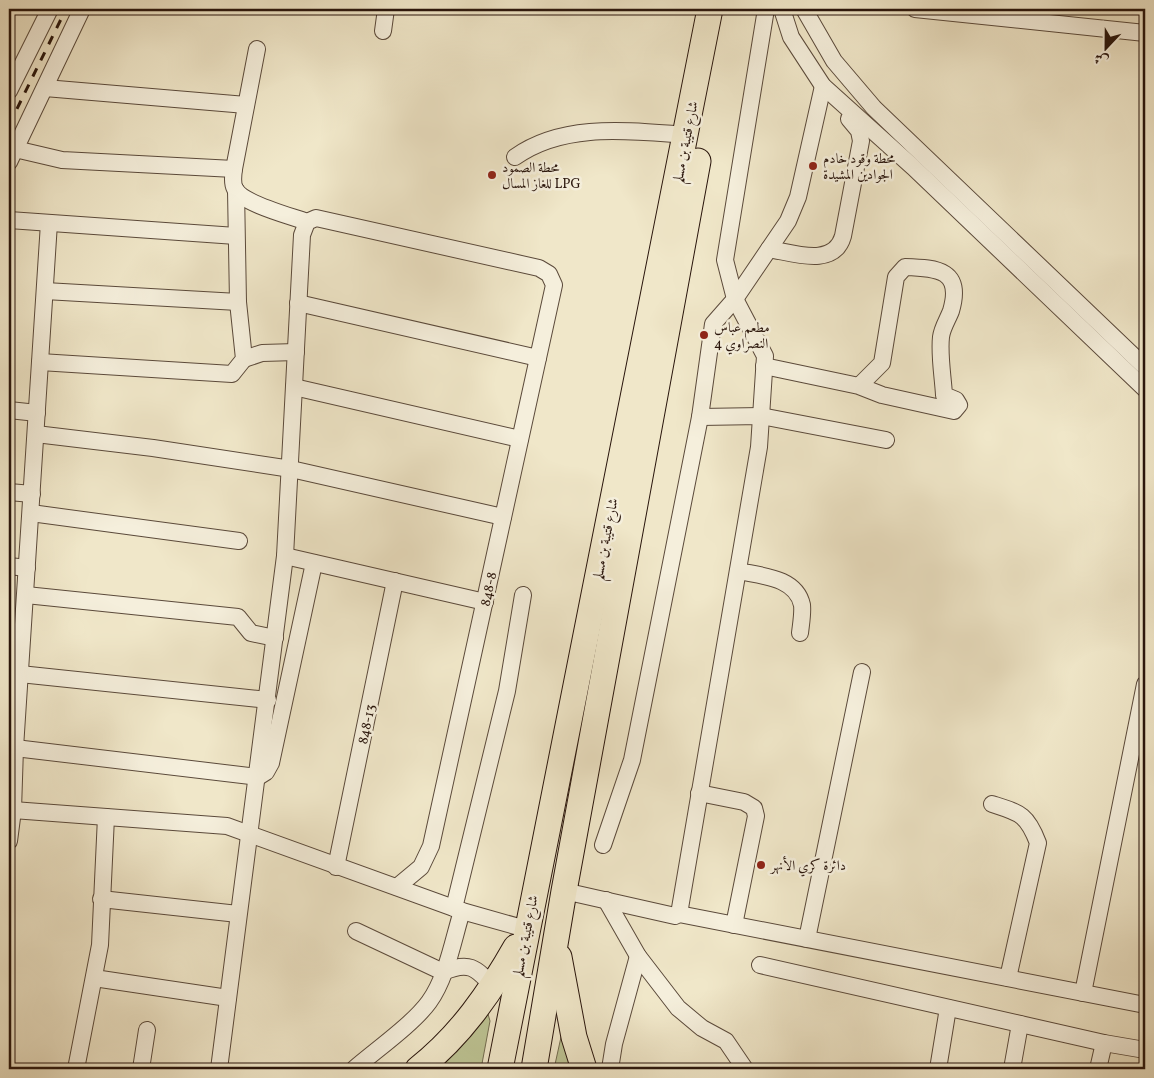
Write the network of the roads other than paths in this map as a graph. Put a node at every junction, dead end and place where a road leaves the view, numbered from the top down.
1 (50, 9) edge
2 (82, 9) edge
3 (386, 9) edge
4 (712, 9) edge
5 (766, 9) edge
6 (782, 9) edge
7 (804, 9) edge
8 (915, 9) edge
9 (944, 11) edge
10 (383, 31) dead end
11 (1145, 33) edge
12 (258, 49) dead end
13 (13, 74) edge
14 (846, 77) junction
15 (823, 86) junction
16 (45, 88) junction
17 (9, 92) edge
18 (246, 105) junction
19 (845, 108) junction
20 (687, 135) junction
21 (12, 156) edge
22 (515, 157) dead end
23 (234, 169) junction
24 (236, 190) junction
25 (9, 220) edge
26 (308, 222) junction
27 (49, 223) junction
28 (236, 236) junction
29 (769, 250) junction
30 (45, 291) junction
31 (735, 299) junction
32 (238, 302) junction
33 (298, 303) junction
34 (296, 352) junction
35 (538, 358) junction
36 (244, 359) junction
37 (40, 362) junction
38 (764, 366) junction
39 (1145, 367) edge
40 (294, 386) junction
41 (859, 386) junction
42 (1145, 389) edge
43 (9, 410) edge
44 (37, 413) junction
45 (761, 416) junction
46 (700, 417) junction
47 (36, 434) junction
48 (520, 439) junction
49 (886, 440) dead end
50 (292, 469) junction
51 (9, 492) edge
52 (32, 494) junction
53 (31, 513) junction
54 (503, 517) junction
55 (239, 541) dead end
56 (285, 556) junction
57 (314, 563) junction
58 (9, 566) edge
59 (27, 568) junction
60 (738, 570) junction
61 (395, 581) junction
62 (26, 595) junction
63 (523, 595) dead end
64 (485, 602) junction
65 (800, 633) dead end
66 (16, 636) edge
67 (275, 638) junction
68 (862, 672) dead end
69 (20, 674) junction
70 (1145, 684) edge
71 (268, 700) junction
72 (13, 708) edge
73 (15, 748) junction
74 (11, 777) edge
75 (258, 777) junction
76 (699, 793) junction
77 (992, 804) dead end
78 (13, 810) junction
79 (106, 817) junction
80 (248, 833) junction
81 (9, 841) edge
82 (603, 845) dead end
83 (336, 867) junction
84 (398, 887) junction
85 (564, 891) junction
86 (101, 900) junction
87 (606, 900) junction
88 (458, 909) junction
89 (238, 914) junction
90 (679, 914) junction
91 (734, 925) junction
92 (526, 929) junction
93 (356, 931) dead end
94 (557, 934) junction
95 (807, 939) junction
96 (638, 956) junction
97 (760, 965) dead end
98 (443, 972) junction
99 (94, 978) junction
100 (1008, 978) junction
101 (494, 987) junction
102 (1083, 993) junction
103 (228, 998) junction
104 (1145, 1005) edge
105 (948, 1008) junction
106 (1020, 1024) junction
107 (147, 1030) dead end
108 (1104, 1043) junction
109 (1145, 1050) edge
110 (76, 1069) edge
111 (141, 1069) edge
112 (219, 1069) edge
113 (354, 1069) edge
114 (418, 1069) edge
115 (500, 1069) edge
116 (534, 1069) edge
117 (584, 1069) edge
118 (610, 1069) edge
119 (745, 1069) edge
120 (938, 1069) edge
121 (1012, 1069) edge
122 (1098, 1069) edge

1 - 13 street
2 - 16 street
3 - 10 street
4 - 20 highway, شارع قتيبة بن مسلم
4 - 85 highway, شارع قتيبة بن مسلم
5 - 31 street
6 - 15 street
7 - 14 street
8 - 9 street
9 - 11 street
12 - 18 street
13 - 17 street
14 - 19 street
14 - 39 street
15 - 19 street
15 - 29 street
16 - 18 street
16 - 21 street
18 - 23 street
19 - 29 street
19 - 42 street
20 - 22 street
20 - 92 highway, شارع قتيبة بن مسلم
21 - 23 street
23 - 24 street
24 - 26 street
24 - 28 street
25 - 27 street
26 - 33 street
26 - 35 street, 848-8
27 - 28 street
27 - 30 street
28 - 32 street
29 - 31 street
30 - 32 street
30 - 37 street
31 - 38 street
31 - 46 street
32 - 36 street
33 - 34 street
33 - 35 street
34 - 36 street
34 - 40 street
35 - 48 street, 848-8
36 - 37 street
37 - 44 street
38 - 41 street
38 - 45 street
40 - 48 street
40 - 50 street
41 - 41 street
43 - 44 street
44 - 47 street
45 - 46 street
45 - 49 street
45 - 60 street
46 - 82 street
47 - 50 street
47 - 52 street
48 - 54 street, 848-8
50 - 54 street
50 - 56 street
51 - 52 street
52 - 53 street
53 - 55 street
53 - 59 street
54 - 64 street, 848-8
56 - 57 street
56 - 67 street
57 - 61 street
57 - 75 street
58 - 59 street
59 - 62 street
60 - 65 street
60 - 76 street
61 - 64 street
61 - 83 street, 848-13
62 - 66 street
62 - 67 street
63 - 88 street
64 - 84 street, 848-8
66 - 69 street
67 - 71 street
68 - 95 street
69 - 71 street
69 - 72 street
70 - 102 street
71 - 75 street
72 - 73 street
73 - 74 street
73 - 75 street
74 - 78 street
75 - 80 street
76 - 90 street
76 - 91 street
77 - 100 street
78 - 79 street
78 - 81 street
79 - 80 street
79 - 86 street
80 - 83 street
80 - 89 street
83 - 84 street
84 - 88 street
85 - 87 street
85 - 94 highway, شارع قتيبة بن مسلم
86 - 89 street
86 - 99 street
87 - 90 street
87 - 96 street
88 - 92 street
88 - 98 street
89 - 103 street
90 - 91 street
91 - 95 street
92 - 101 highway
92 - 115 highway, شارع قتيبة بن مسلم
93 - 98 street
94 - 116 highway, شارع قتيبة بن مسلم
94 - 117 highway
95 - 100 street
96 - 118 street
96 - 119 street
97 - 105 street
98 - 101 street
98 - 113 street
99 - 103 street
99 - 110 street
100 - 102 street
101 - 114 highway
102 - 104 street
103 - 112 street
105 - 106 street
105 - 120 street
106 - 108 street
106 - 121 street
107 - 111 street
108 - 109 street
108 - 122 street

